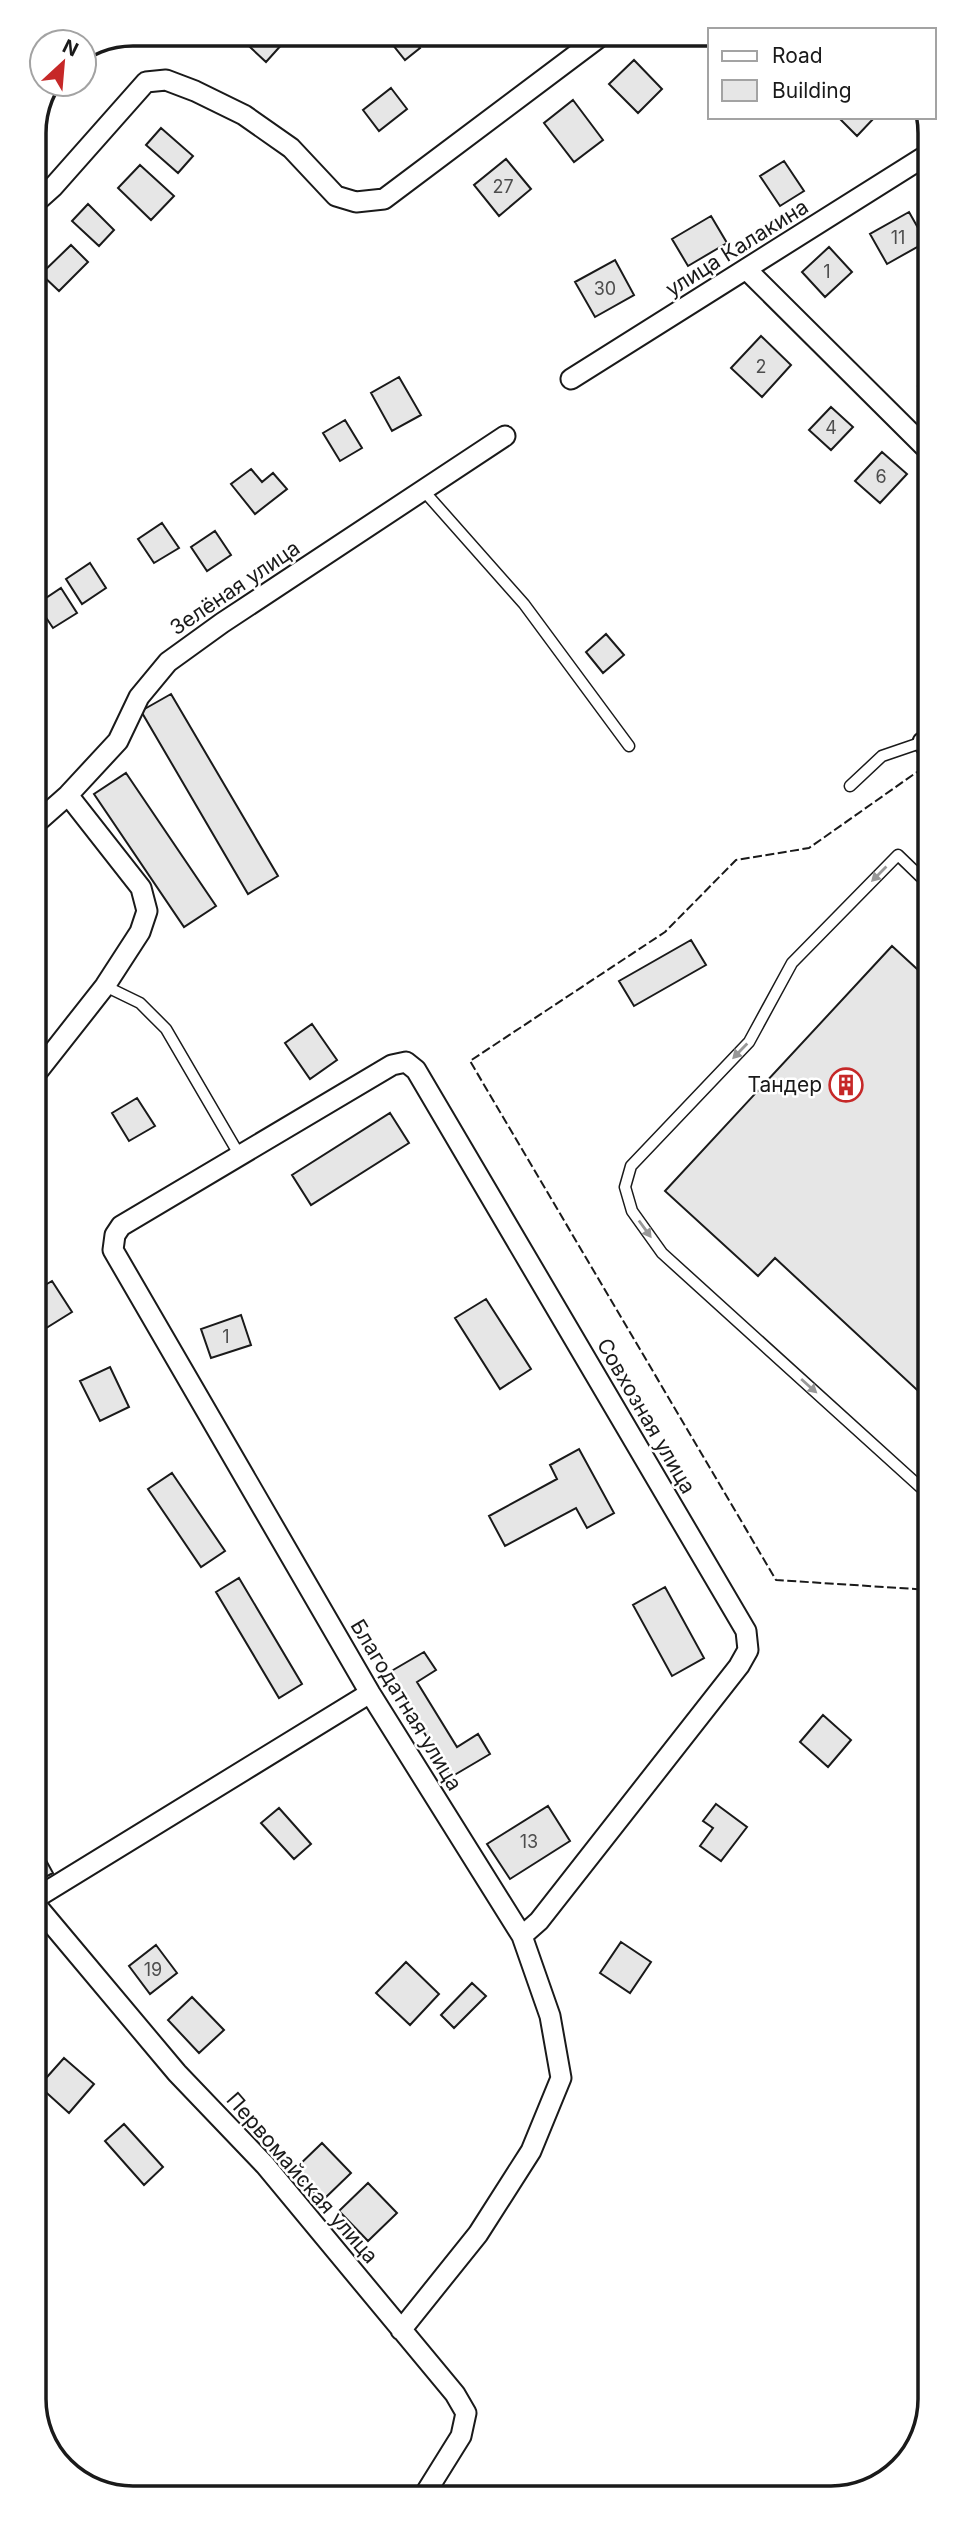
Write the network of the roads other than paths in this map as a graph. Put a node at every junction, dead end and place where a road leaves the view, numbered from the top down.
1 (588, 46) edge
2 (918, 161) edge
3 (46, 193) edge
4 (746, 269) junction
5 (571, 379) dead end
6 (505, 436) dead end
7 (918, 440) edge
8 (423, 490) junction
9 (629, 746) dead end
10 (918, 747) edge
11 (850, 786) dead end
12 (68, 795) junction
13 (46, 814) edge
14 (918, 874) edge
15 (105, 986) junction
16 (46, 1061) edge
17 (241, 1156) junction
18 (918, 1485) edge
19 (370, 1693) junction
20 (46, 1892) edge
21 (46, 1917) edge
22 (522, 1936) junction
23 (401, 2330) junction
24 (430, 2486) edge

1 - 3 street
2 - 4 street, улица Калакина
4 - 5 street, улица Калакина
4 - 7 street
6 - 8 street, Зелёная улица
8 - 9 lane
8 - 12 street, Зелёная улица
10 - 11 lane
12 - 13 street, Зелёная улица
12 - 15 street
14 -> 18 lane
15 - 16 street
15 - 17 lane
17 - 19 street, Благодатная улица
17 - 22 street, Совхозная улица
19 - 20 street
19 - 22 street, Благодатная улица
21 - 23 street, Первомайская улица
22 - 23 street, Благодатная улица
23 - 24 street, Первомайская улица

